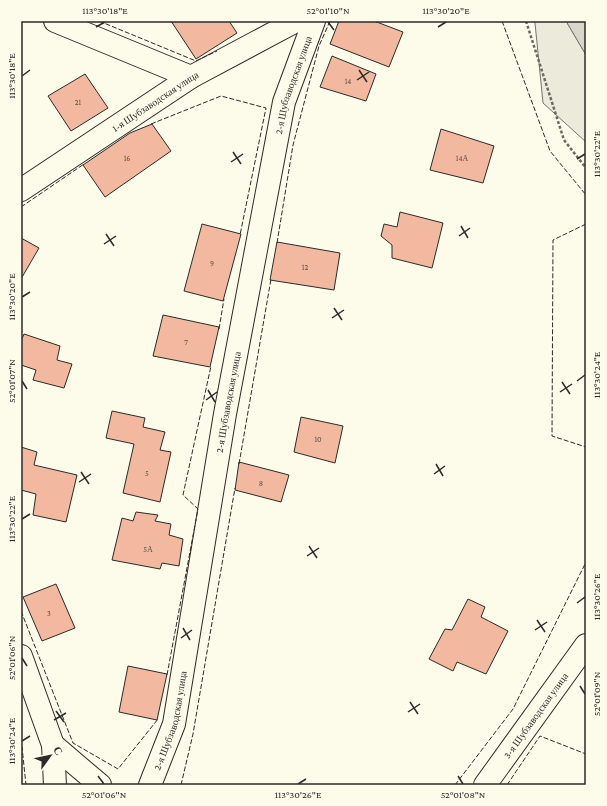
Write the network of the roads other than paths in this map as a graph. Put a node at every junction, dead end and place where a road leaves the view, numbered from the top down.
1 (55, 21) edge
2 (296, 21) edge
3 (314, 21) edge
4 (191, 77) junction
5 (21, 190) edge
6 (586, 645) edge
7 (21, 656) edge
8 (53, 745) junction
9 (55, 785) edge
10 (100, 785) edge
11 (150, 785) edge
12 (485, 785) edge

1 - 4 street
2 - 4 street, 1-я Шубзаводская улица
3 - 11 street, 2-я Шубзаводская улица
4 - 5 street, 1-я Шубзаводская улица
6 - 12 street, 3-я Шубзаводская улица
7 - 8 street
8 - 9 street
8 - 10 street

